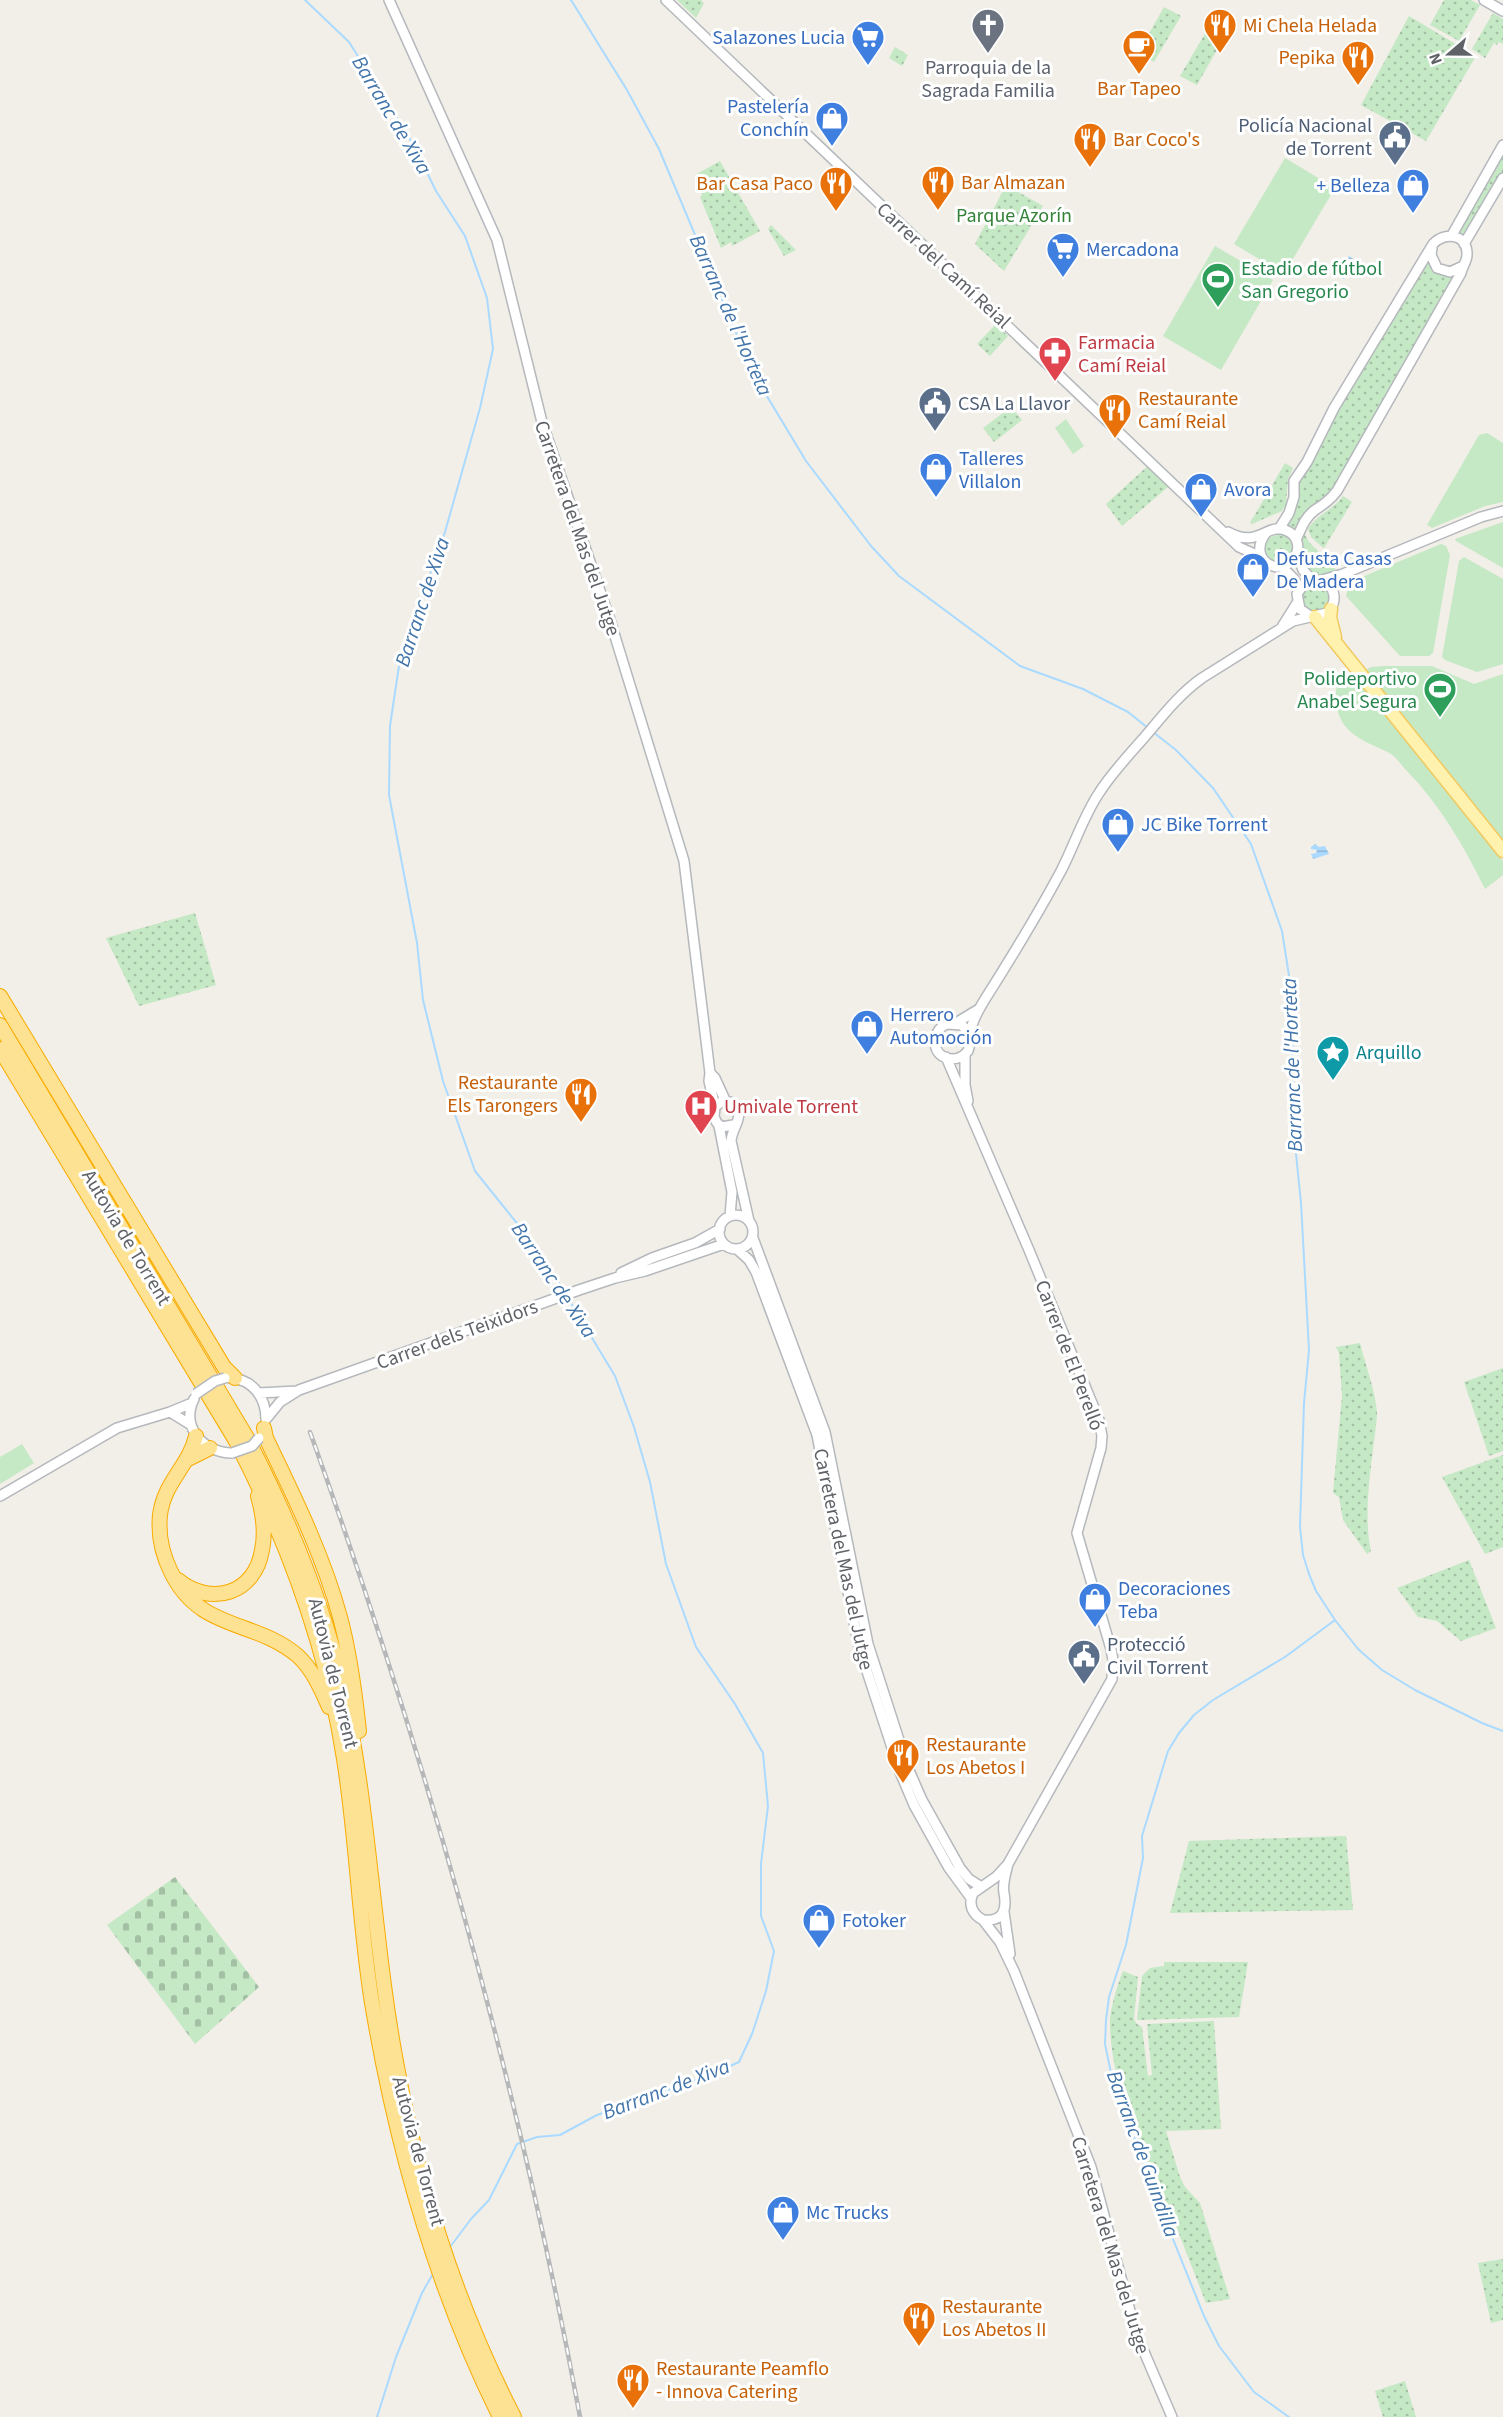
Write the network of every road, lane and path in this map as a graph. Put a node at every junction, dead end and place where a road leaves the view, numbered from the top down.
1 (389, 0) edge
2 (666, 0) edge
3 (1484, 0) edge
4 (1503, 11) edge
5 (1503, 145) edge
6 (1503, 178) edge
7 (1452, 235) junction
8 (1464, 244) junction
9 (1431, 248) junction
10 (1463, 266) junction
11 (1503, 511) edge
12 (1222, 529) junction
13 (1279, 529) junction
14 (1266, 533) junction
15 (1296, 540) junction
16 (1297, 554) junction
17 (1262, 557) junction
18 (1282, 567) junction
19 (1343, 574) junction
20 (1311, 579) junction
21 (1322, 579) junction
22 (1298, 589) junction
23 (1333, 590) junction
24 (1297, 603) junction
25 (1331, 609) junction
26 (1313, 616) junction
27 (1281, 628) junction
28 (1336, 641) junction
29 (1503, 851) edge
30 (0, 996) edge
31 (979, 1010) junction
32 (956, 1023) junction
33 (0, 1025) edge
34 (969, 1034) junction
35 (0, 1049) edge
36 (965, 1054) junction
37 (946, 1058) junction
38 (710, 1073) junction
39 (726, 1102) junction
40 (715, 1107) junction
41 (971, 1112) junction
42 (734, 1125) junction
43 (720, 1126) junction
44 (730, 1216) junction
45 (749, 1221) junction
46 (720, 1229) junction
47 (753, 1238) junction
48 (724, 1244) junction
49 (738, 1250) junction
50 (131, 1269) junction
51 (615, 1278) junction
52 (230, 1378) junction
53 (300, 1390) junction
54 (259, 1393) junction
55 (194, 1399) junction
56 (170, 1412) junction
57 (263, 1428) junction
58 (193, 1430) junction
59 (210, 1448) junction
60 (188, 1459) junction
61 (0, 1496) edge
62 (172, 1575) junction
63 (1008, 1864) junction
64 (984, 1885) junction
65 (1004, 1892) junction
66 (971, 1898) junction
67 (1004, 1912) junction
68 (983, 1920) junction
69 (1014, 1971) junction
70 (386, 1998) junction
71 (384, 2071) junction
72 (431, 2228) junction
73 (455, 2297) junction
74 (500, 2417) edge
75 (514, 2417) edge
76 (1172, 2417) edge

1 - 38 street, Carretera del Mas del Jutge
2 - 12 street, Carrer del Camí Reial
3 - 4 street
5 - 7 street
6 - 8 street
7 - 8 street
7 - 9 street
8 - 10 street
9 - 10 street
9 - 13 street
10 - 15 street
11 - 19 street
12 - 14 street, Carrer del Camí Reial
12 - 17 street, Carrer del Camí Reial
13 - 14 street
13 - 15 street
14 - 17 street
15 - 16 street
16 - 18 street
16 - 20 street
17 - 18 street
18 - 22 street
19 - 21 street
19 - 23 street
20 - 21 street
20 - 22 street
21 - 23 street
22 - 24 street
23 - 25 street
24 - 26 street
24 - 27 street
25 - 26 street
25 - 28 main road
26 - 27 street
26 - 28 main road
27 - 31 street
28 - 29 main road
30 - 52 highway
31 - 32 street
31 - 34 street
32 - 34 street
32 - 37 street
33 - 70 highway, Autovia de Torrent
34 - 36 street
35 - 50 highway, Autovia de Torrent
36 - 37 street
36 - 41 street, Carrer de El Perelló
37 - 41 street, Carrer de El Perelló
38 - 39 street, Carretera del Mas del Jutge
38 - 40 street, Carretera del Mas del Jutge
39 - 40 street
39 - 42 street
40 - 43 street
41 - 63 street, Carrer de El Perelló
42 - 43 street
42 - 45 street
43 - 44 street
44 - 45 street
44 - 46 street
45 - 47 street
46 - 48 street
46 - 51 street, Carrer dels Teixidors
47 - 49 street
47 - 64 street, Carretera del Mas del Jutge
48 - 49 street
48 - 51 street, Carrer dels Teixidors
49 - 66 street, Carretera del Mas del Jutge
50 - 62 highway
50 - 71 highway, Autovia de Torrent
51 - 53 street, Carrer dels Teixidors
52 - 54 street
52 - 55 street, bridge
53 - 54 street, Carrer dels Teixidors
53 - 57 street, Carrer dels Teixidors
54 - 57 street
55 - 56 street
55 - 58 street
56 - 58 street
56 - 61 street
57 - 59 street, bridge
57 - 70 highway
58 - 59 street
58 - 60 highway
59 - 60 highway
60 - 62 highway
62 - 71 highway
63 - 64 street
63 - 65 street
64 - 65 street
64 - 66 street
65 - 67 street
66 - 68 street
67 - 68 street
67 - 69 street, Carretera del Mas del Jutge
68 - 69 street, Carretera del Mas del Jutge
69 - 76 street, Carretera del Mas del Jutge
70 - 72 highway, Autovia de Torrent
71 - 72 highway, Autovia de Torrent
72 - 73 highway, Autovia de Torrent
73 - 74 highway, Autovia de Torrent
73 - 75 highway, Autovia de Torrent

